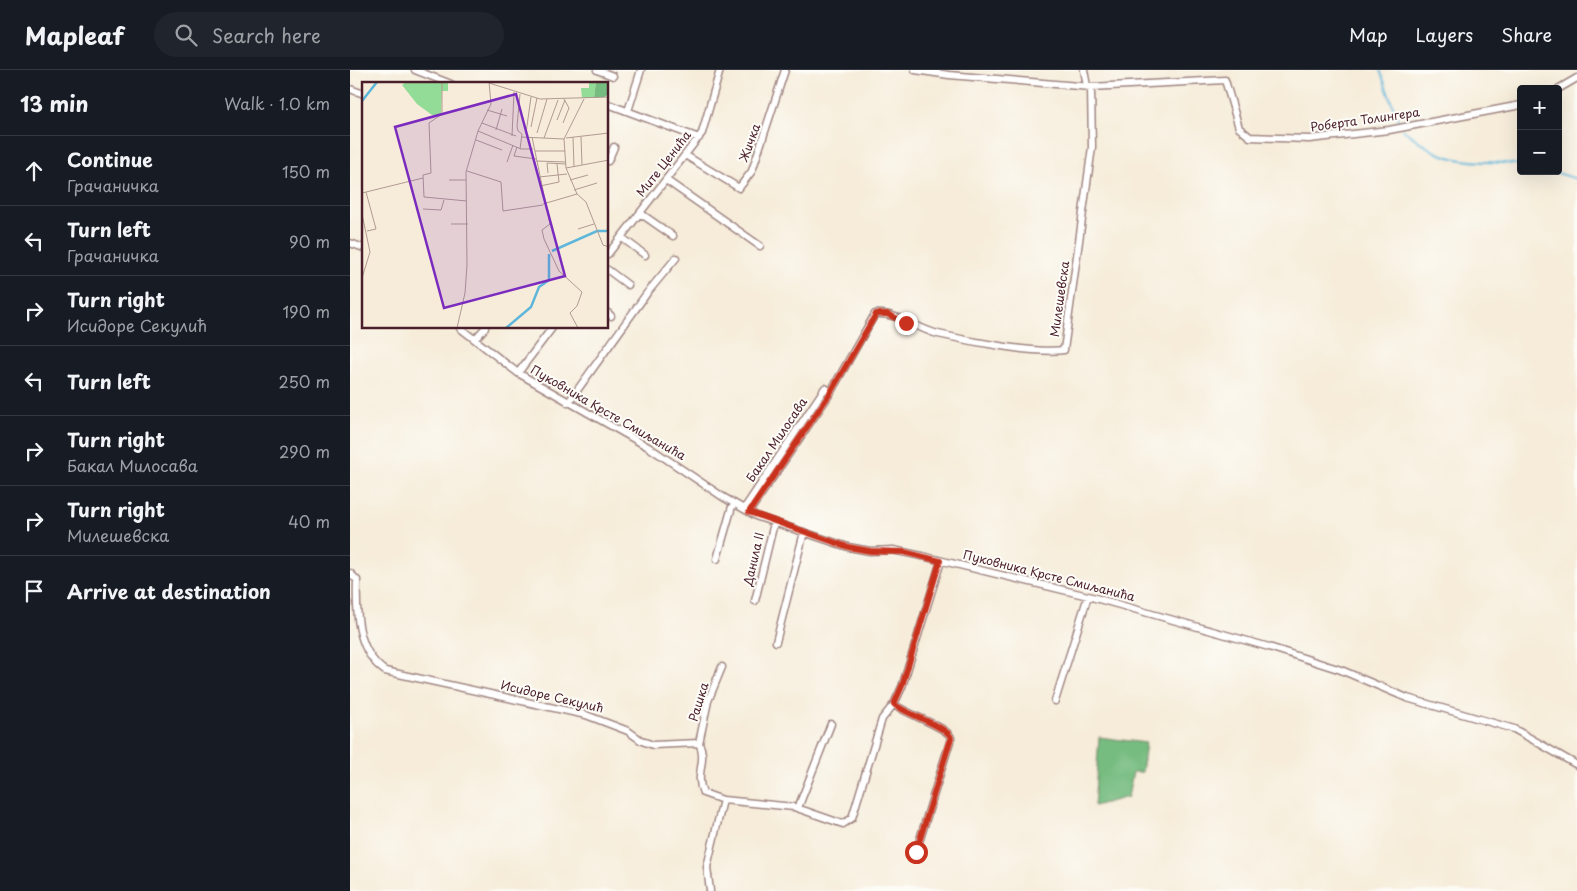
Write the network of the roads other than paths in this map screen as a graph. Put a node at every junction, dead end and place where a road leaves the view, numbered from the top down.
1 (414, 70) edge
2 (597, 70) edge
3 (640, 70) edge
4 (720, 70) edge
5 (785, 70) edge
6 (916, 70) edge
7 (1084, 70) edge
8 (965, 73) edge
9 (614, 76) dead end
10 (1577, 78) edge
11 (446, 82) edge
12 (1089, 86) junction
13 (1562, 87) edge
14 (350, 89) edge
15 (362, 93) edge
16 (609, 104) edge
17 (1517, 106) edge
18 (628, 111) junction
19 (699, 138) junction
20 (614, 147) dead end
21 (685, 155) junction
22 (609, 159) edge
23 (666, 180) junction
24 (640, 213) junction
25 (673, 236) dead end
26 (621, 237) junction
27 (350, 243) edge
28 (760, 246) dead end
29 (362, 247) edge
30 (609, 253) edge
31 (645, 255) dead end
32 (676, 258) dead end
33 (609, 271) edge
34 (628, 285) dead end
35 (876, 314) joint
36 (461, 329) edge
37 (484, 329) edge
38 (551, 329) edge
39 (475, 339) junction
40 (518, 373) junction
41 (568, 403) junction
42 (733, 503) junction
43 (746, 511) junction
44 (774, 523) junction
45 (804, 532) junction
46 (717, 559) dead end
47 (940, 561) junction
48 (350, 573) edge
49 (1088, 596) junction
50 (755, 601) dead end
51 (776, 642) dead end
52 (722, 667) dead end
53 (1055, 701) dead end
54 (894, 704) junction
55 (831, 724) dead end
56 (699, 743) junction
57 (1577, 765) edge
58 (724, 800) junction
59 (798, 808) junction
60 (916, 852) dead end
61 (710, 891) edge

1 - 11 street
2 - 9 street
3 - 18 street
4 - 19 street, Мите Ценића
5 - 21 street, Жичка
6 - 8 street
7 - 12 street
8 - 12 street
10 - 13 street
12 - 17 street, Роберта Толингера
12 - 35 street, Милешевска
14 - 15 street
16 - 18 street
18 - 19 street
19 - 21 street, Мите Ценића
20 - 22 street
21 - 23 street, Мите Ценића
23 - 24 street, Мите Ценића
23 - 28 street
24 - 25 street, Мите Ценића
24 - 26 street, Мите Ценића
26 - 30 street, Мите Ценића
26 - 31 street
27 - 29 street
32 - 41 street
33 - 34 street
35 - 43 street, Бакал Милосава
36 - 39 street, Пуковника Крсте Смиљанића
37 - 39 street
38 - 40 street
39 - 40 street, Пуковника Крсте Смиљанића
40 - 41 street, Пуковника Крсте Смиљанића
41 - 42 street, Пуковника Крсте Смиљанића
42 - 43 street, Пуковника Крсте Смиљанића
42 - 46 street
43 - 44 street, Пуковника Крсте Смиљанића
44 - 45 street, Пуковника Крсте Смиљанића
44 - 50 street, Данила II
45 - 47 street, Пуковника Крсте Смиљанића
45 - 51 street
47 - 49 street, Пуковника Крсте Смиљанића
47 - 54 street
48 - 56 street, Исидоре Секулић
49 - 53 street
49 - 57 street, Пуковника Крсте Смиљанића
52 - 56 street, Рашка
54 - 59 street
54 - 60 street
55 - 59 street
56 - 58 street
58 - 59 street
58 - 61 street

